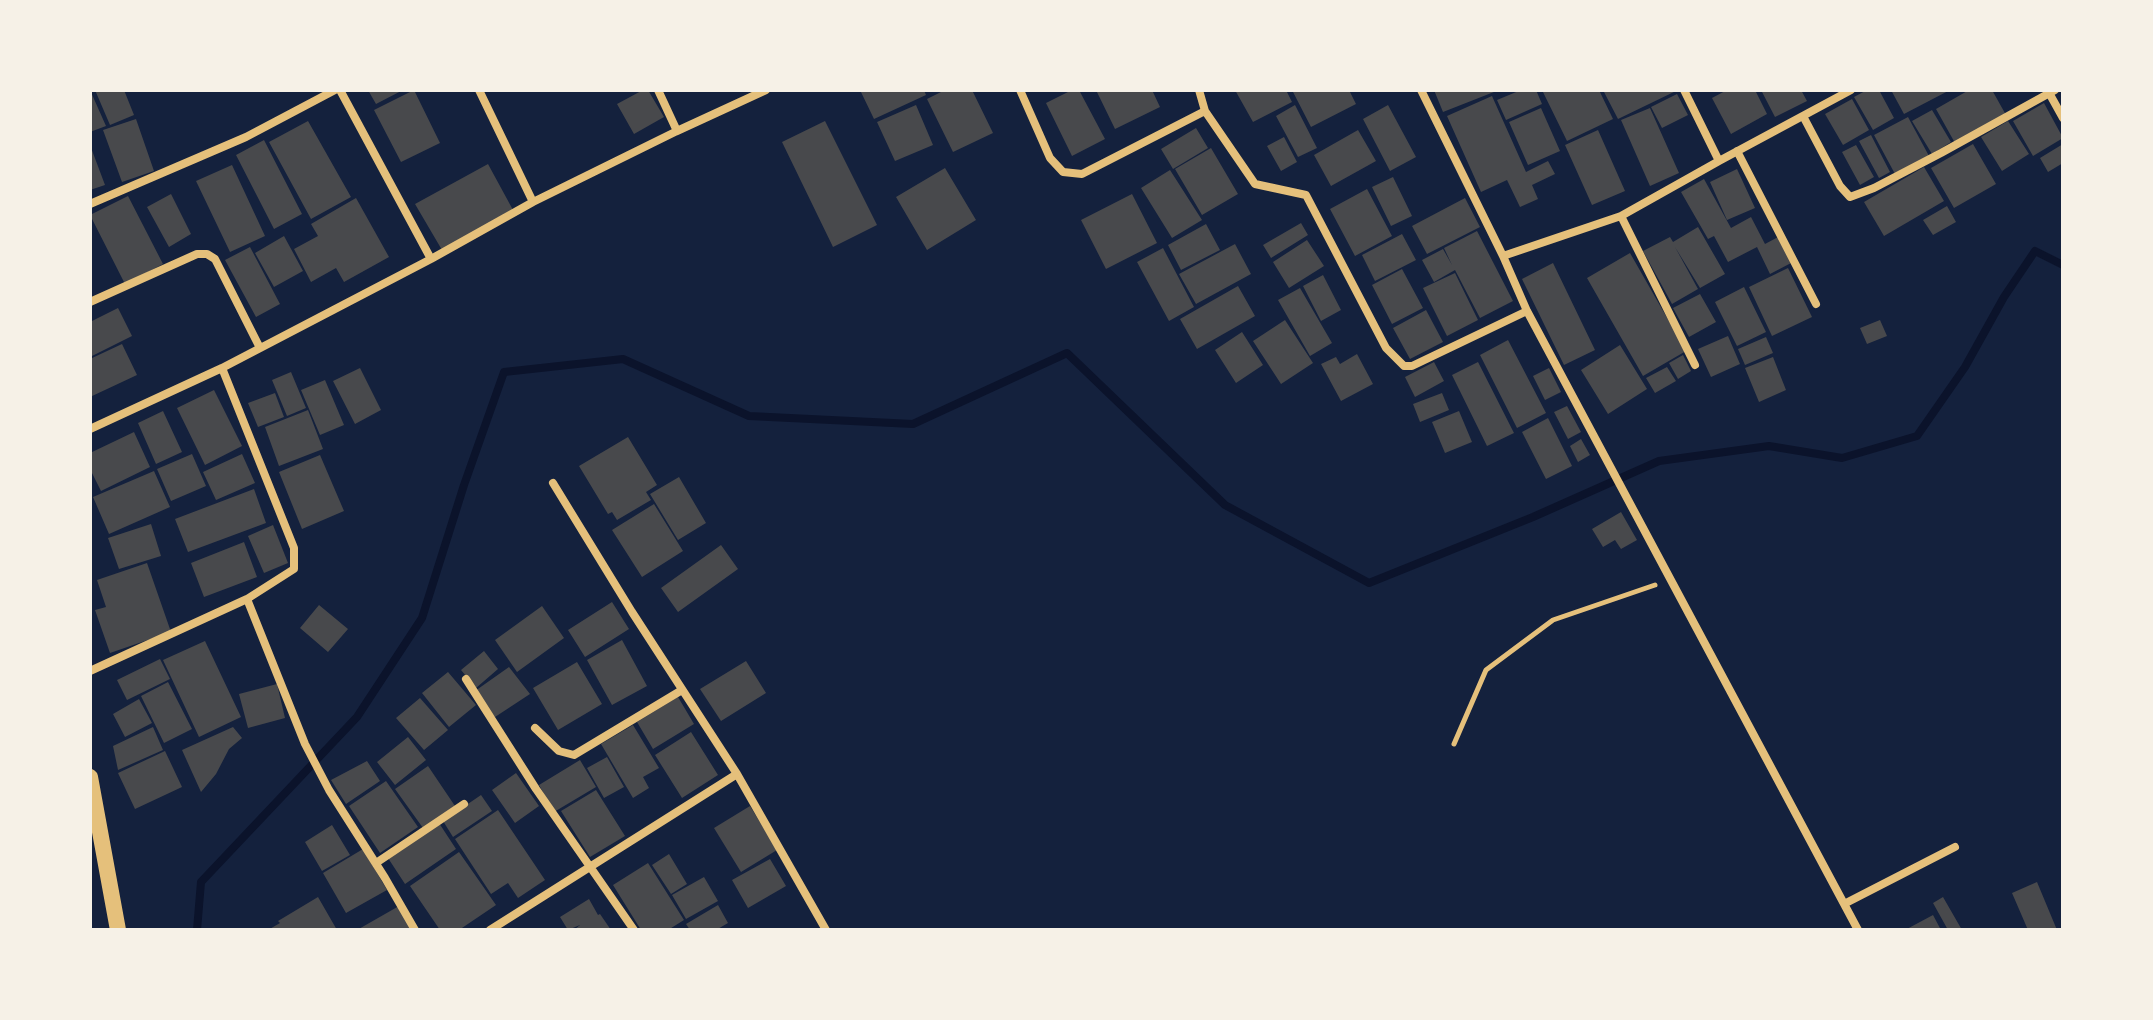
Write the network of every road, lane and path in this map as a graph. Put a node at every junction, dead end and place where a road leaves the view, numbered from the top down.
1 (338, 90) edge
2 (479, 90) edge
3 (658, 90) edge
4 (766, 90) edge
5 (1020, 90) edge
6 (1199, 90) edge
7 (1421, 90) edge
8 (1684, 90) edge
9 (1851, 90) edge
10 (2051, 91) edge
11 (1205, 111) junction
12 (1803, 116) junction
13 (2063, 118) edge
14 (677, 131) junction
15 (1737, 151) junction
16 (1719, 161) junction
17 (533, 202) junction
18 (90, 204) edge
19 (1621, 216) junction
20 (1503, 256) junction
21 (431, 259) junction
22 (90, 302) edge
23 (1816, 304) dead end
24 (1527, 311) junction
25 (260, 348) junction
26 (1695, 365) dead end
27 (222, 368) junction
28 (90, 429) edge
29 (553, 483) dead end
30 (1671, 580) junction
31 (247, 599) junction
32 (90, 671) edge
33 (466, 679) dead end
34 (682, 690) junction
35 (535, 728) dead end
36 (1454, 744) dead end
37 (737, 774) junction
38 (90, 777) edge
39 (464, 804) dead end
40 (96, 843) edge
41 (1955, 847) dead end
42 (376, 863) junction
43 (590, 866) junction
44 (1844, 904) junction
45 (118, 930) edge
46 (415, 930) edge
47 (490, 930) edge
48 (634, 930) edge
49 (826, 930) edge
50 (1858, 930) edge

1 - 18 street
1 - 21 street
2 - 17 street
3 - 14 street
4 - 14 street
5 - 11 street
6 - 11 street
7 - 20 street
8 - 16 street
9 - 12 street
10 - 12 street
10 - 13 street
11 - 24 street
12 - 15 street
14 - 17 street
15 - 16 street
15 - 23 street
16 - 19 street
17 - 21 street
19 - 20 street
19 - 26 street
20 - 24 street
21 - 25 street
22 - 25 street
24 - 30 street
25 - 27 street
27 - 28 street
27 - 31 street
29 - 34 street
30 - 36 path
30 - 44 street
31 - 32 street
31 - 42 street
33 - 43 street
34 - 35 street
34 - 37 street
37 - 43 street
37 - 49 street
38 - 40 main road
39 - 42 street
40 - 45 main road
41 - 44 street
42 - 46 street
43 - 47 street
43 - 48 street
44 - 50 street

